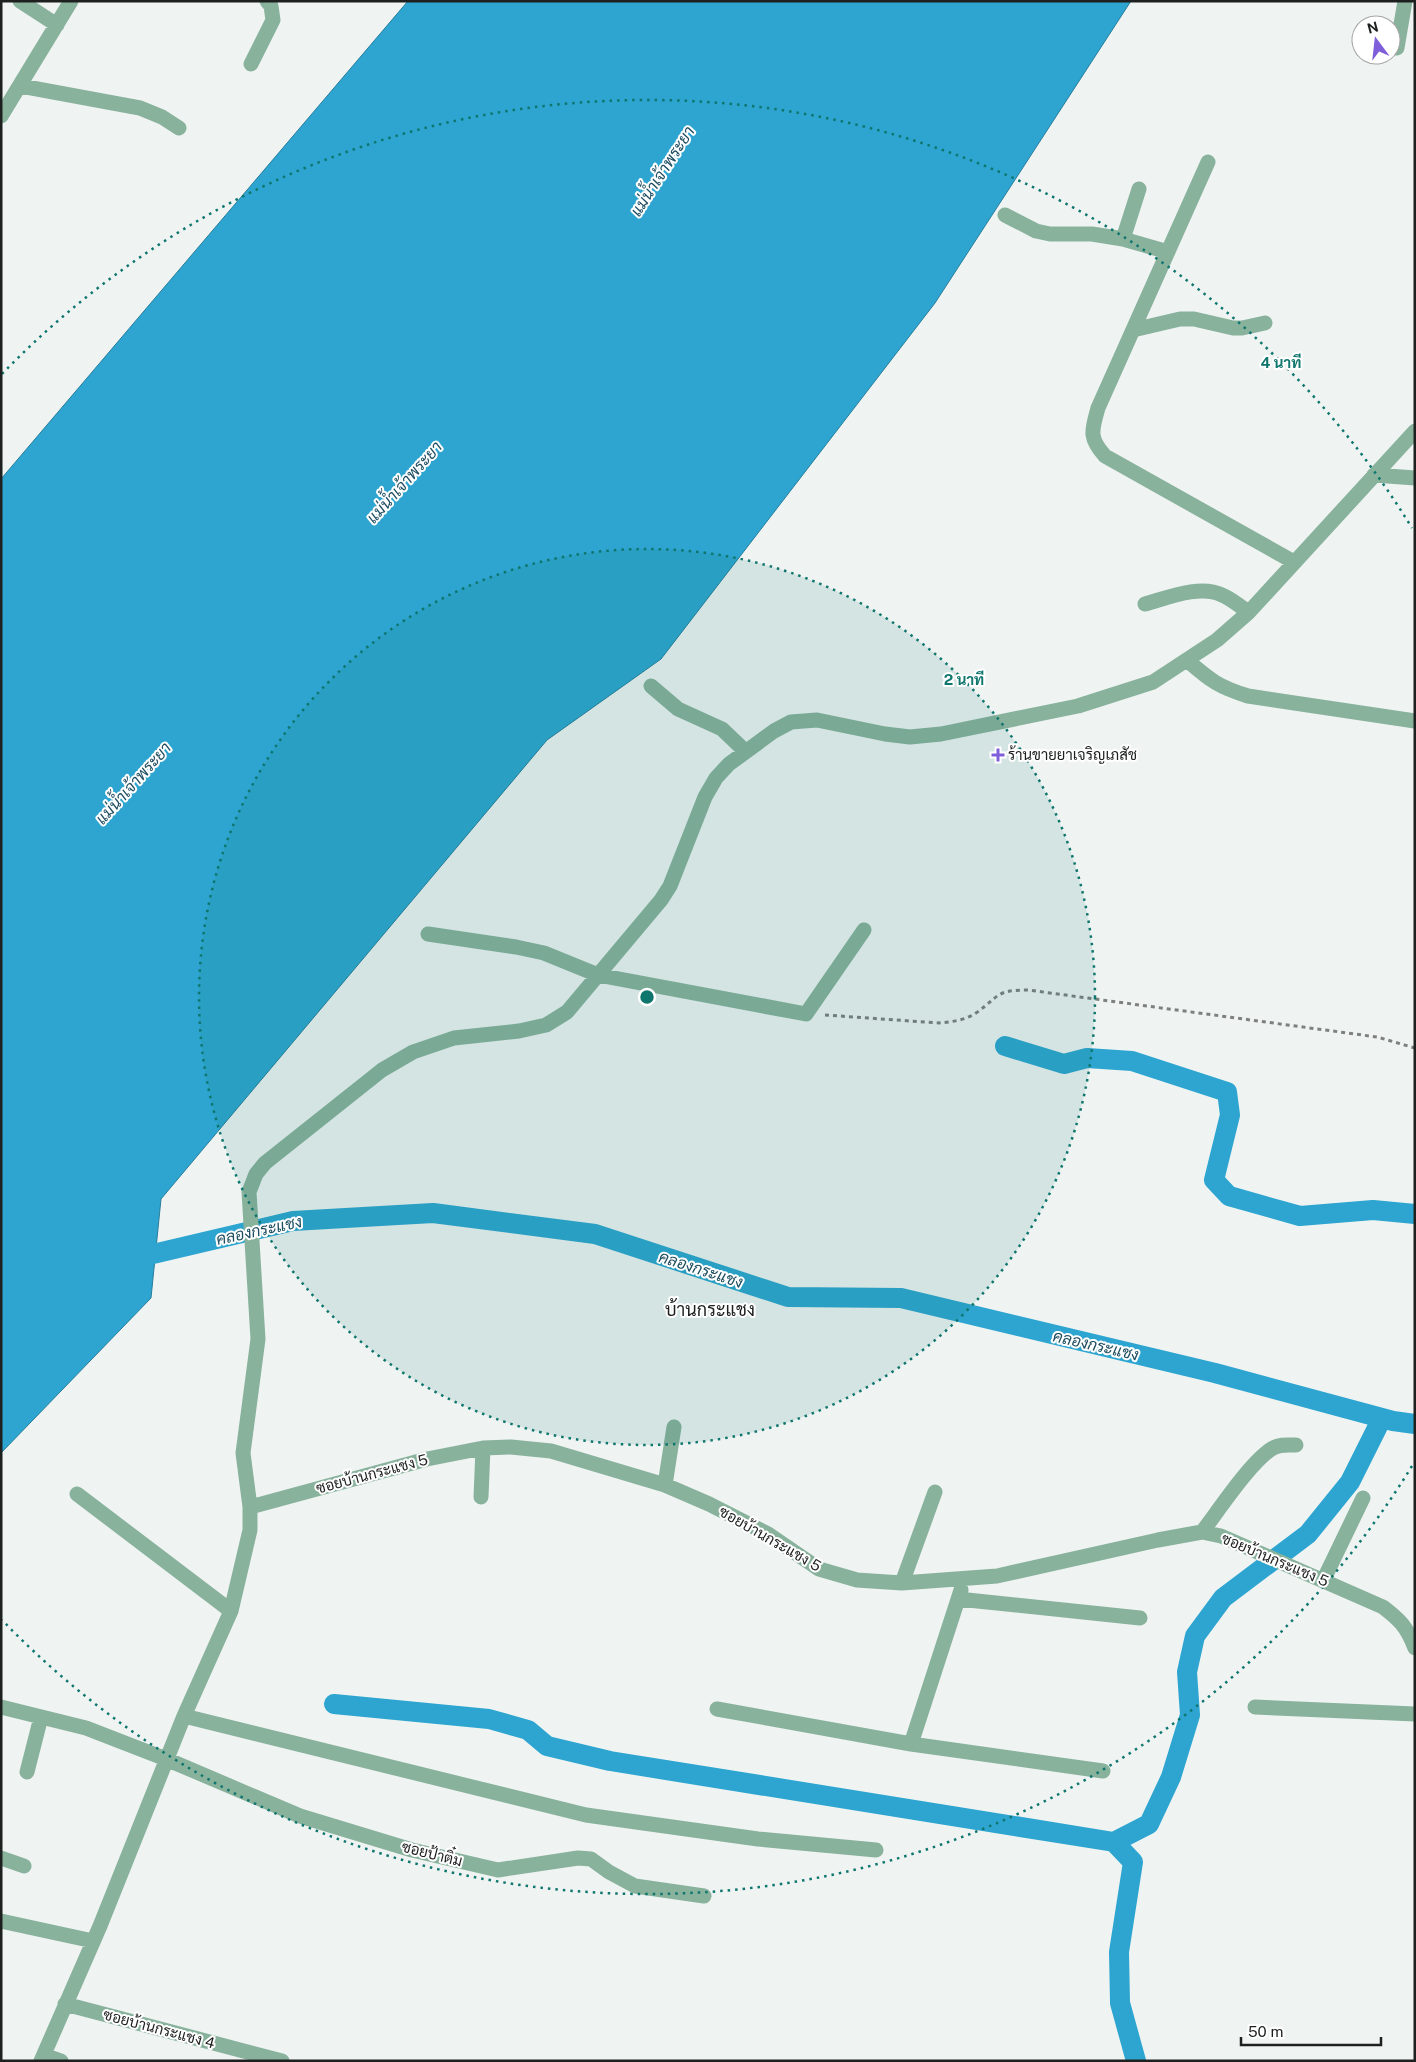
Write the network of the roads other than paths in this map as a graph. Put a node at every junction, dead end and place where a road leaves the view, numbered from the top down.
1 (20, 1) edge
2 (71, 1) edge
3 (267, 1) edge
4 (1405, 1) edge
5 (1401, 24) edge
6 (57, 26) junction
7 (251, 64) dead end
8 (21, 86) junction
9 (1, 116) edge
10 (180, 128) dead end
11 (1208, 162) dead end
12 (1140, 189) dead end
13 (1005, 215) dead end
14 (1123, 239) junction
15 (1168, 252) junction
16 (1265, 323) dead end
17 (1132, 330) junction
18 (1415, 431) edge
19 (1374, 475) junction
20 (1415, 478) edge
21 (1294, 562) junction
22 (1145, 604) dead end
23 (1249, 612) junction
24 (1188, 660) junction
25 (650, 686) dead end
26 (1415, 722) edge
27 (745, 751) junction
28 (864, 930) dead end
29 (428, 934) dead end
30 (598, 975) junction
31 (674, 1427) dead end
32 (1296, 1445) dead end
33 (483, 1448) junction
34 (665, 1485) junction
35 (935, 1492) dead end
36 (77, 1494) dead end
37 (481, 1497) dead end
38 (1363, 1498) dead end
39 (250, 1507) junction
40 (1202, 1532) junction
41 (965, 1579) junction
42 (1323, 1580) junction
43 (902, 1583) junction
44 (958, 1599) junction
45 (231, 1611) junction
46 (1140, 1618) dead end
47 (1415, 1648) edge
48 (1, 1707) edge
49 (1255, 1708) dead end
50 (718, 1709) dead end
51 (1415, 1714) edge
52 (184, 1716) junction
53 (41, 1717) junction
54 (911, 1744) junction
55 (166, 1759) junction
56 (1103, 1771) dead end
57 (27, 1772) dead end
58 (876, 1850) dead end
59 (1, 1858) edge
60 (24, 1866) dead end
61 (704, 1896) dead end
62 (1, 1921) edge
63 (93, 1941) junction
64 (66, 2004) junction
65 (42, 2058) edge
66 (61, 2061) edge
67 (282, 2061) edge

1 - 6 street
2 - 6 street
3 - 7 street
4 - 5 street
6 - 8 street
8 - 9 street
8 - 10 street
11 - 15 street
12 - 14 street
13 - 14 street
14 - 15 street
15 - 17 street
16 - 17 street
17 - 21 street
18 - 19 street
19 - 20 street
19 - 21 street
21 - 23 street
22 - 23 street
23 - 24 street
24 - 26 street
24 - 27 street
25 - 27 street
27 - 30 street
28 - 30 street
29 - 30 street
30 - 39 street
31 - 34 street
32 - 40 street
33 - 34 street, ซอยบ้านกระแชง 5
33 - 37 street
33 - 39 street, ซอยบ้านกระแชง 5
34 - 43 street, ซอยบ้านกระแชง 5
35 - 43 street
36 - 45 street
38 - 42 street
39 - 45 street
40 - 41 street, ซอยบ้านกระแชง 5
40 - 42 street, ซอยบ้านกระแชง 5
41 - 43 street, ซอยบ้านกระแชง 5
41 - 44 street
42 - 47 street, ซอยบ้านกระแชง 5
44 - 46 street
44 - 54 street
45 - 52 street
48 - 53 street, ซอยป้าติ๋ม
49 - 51 street
50 - 54 street
52 - 55 street
52 - 58 street
53 - 55 street, ซอยป้าติ๋ม
53 - 57 street
54 - 56 street
55 - 61 street, ซอยป้าติ๋ม
55 - 63 street
59 - 60 street
62 - 63 street
63 - 64 street
64 - 65 street
64 - 67 street, ซอยบ้านกระแชง 4
65 - 66 street

